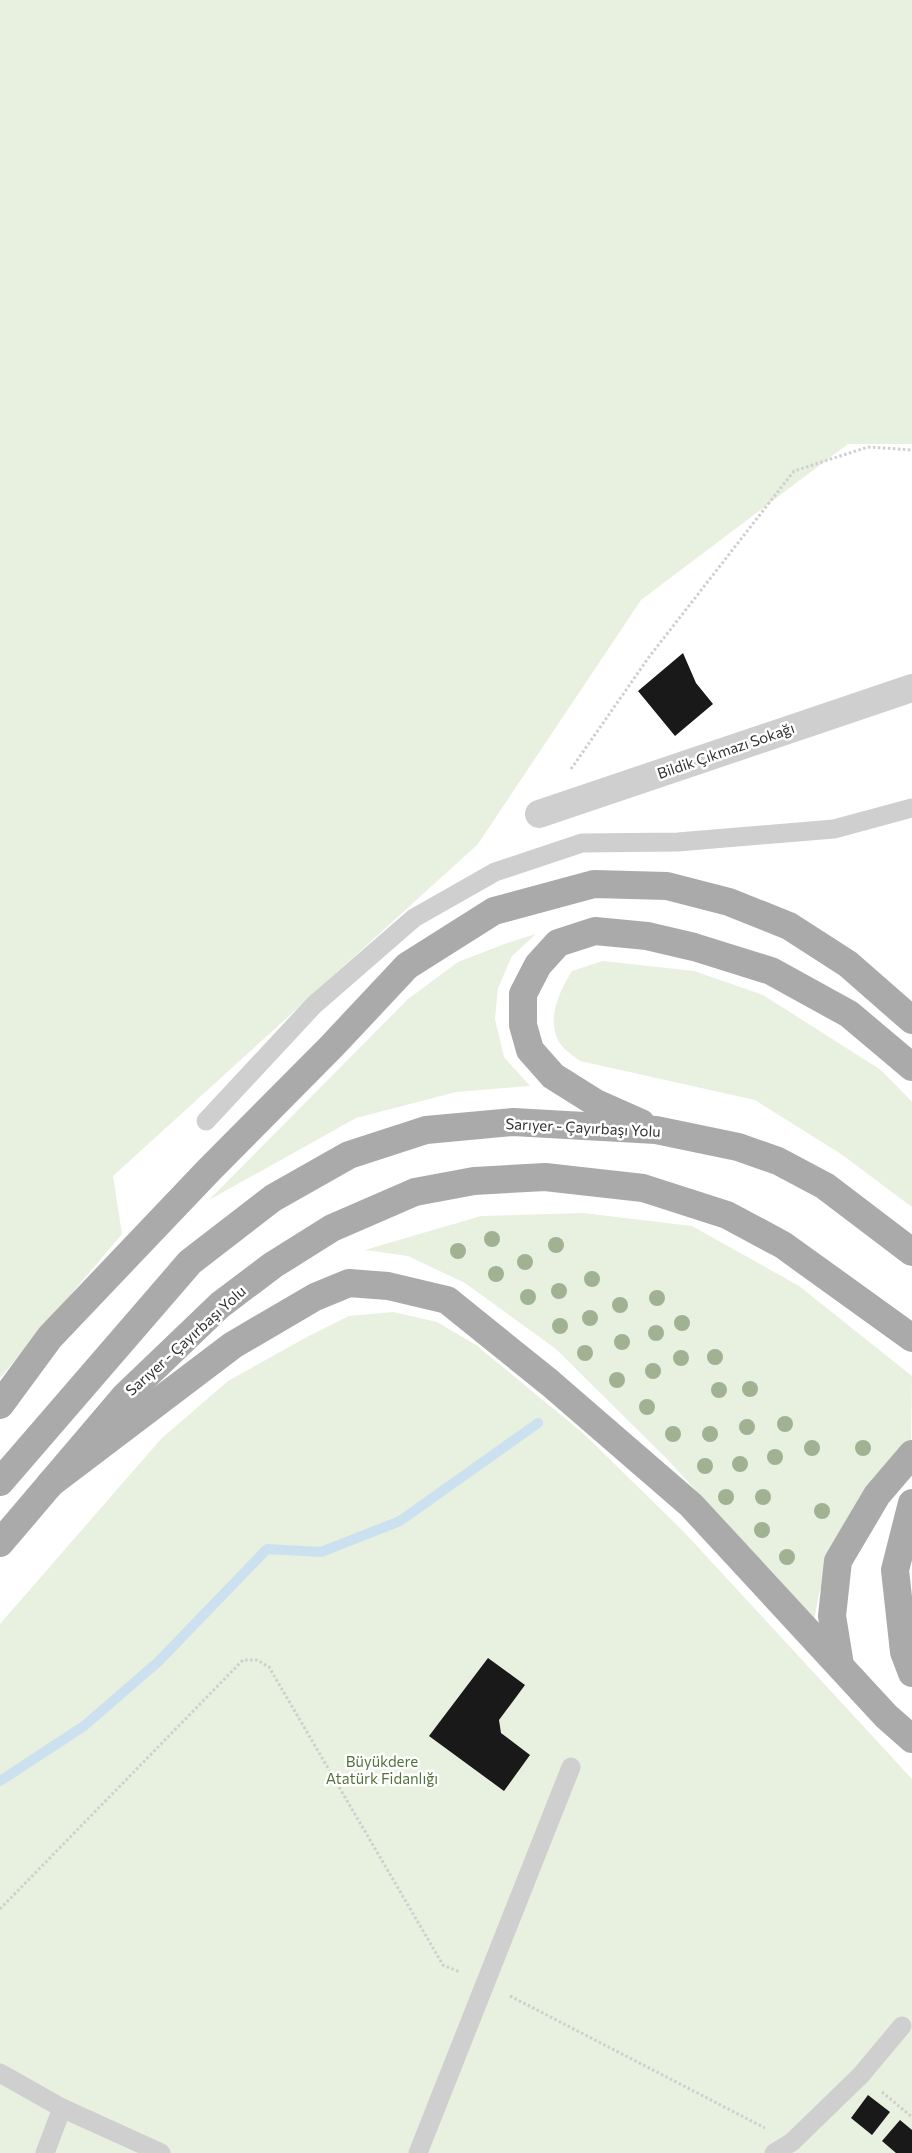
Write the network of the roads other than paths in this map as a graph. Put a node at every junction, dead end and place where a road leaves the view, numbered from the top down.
1 (912, 688) edge
2 (912, 808) edge
3 (540, 814) dead end
4 (912, 1020) edge
5 (912, 1067) edge
6 (206, 1121) dead end
7 (656, 1130) junction
8 (912, 1252) edge
9 (912, 1338) edge
10 (0, 1405) edge
11 (912, 1454) edge
12 (0, 1482) edge
13 (51, 1483) junction
14 (912, 1503) edge
15 (0, 1543) edge
16 (840, 1665) junction
17 (912, 1673) edge
18 (912, 1739) edge
19 (571, 1767) dead end
20 (902, 2026) dead end
21 (0, 2072) edge
22 (62, 2108) junction
23 (45, 2153) edge
24 (161, 2153) edge
25 (418, 2153) edge
26 (774, 2153) edge

1 - 3 street, Bildik Çıkmazı Sokağı
2 - 6 lane
4 - 10 main road
5 - 7 main road
7 - 8 main road, Sarıyer - Çayırbaşı Yolu
7 - 12 main road, Sarıyer - Çayırbaşı Yolu
9 - 13 main road, Sarıyer - Çayırbaşı Yolu
11 - 16 main road
13 - 15 main road, Sarıyer - Çayırbaşı Yolu
13 - 16 main road
14 - 17 main road
16 - 18 main road
19 - 25 lane
20 - 26 lane
21 - 22 lane
22 - 23 lane
22 - 24 lane

